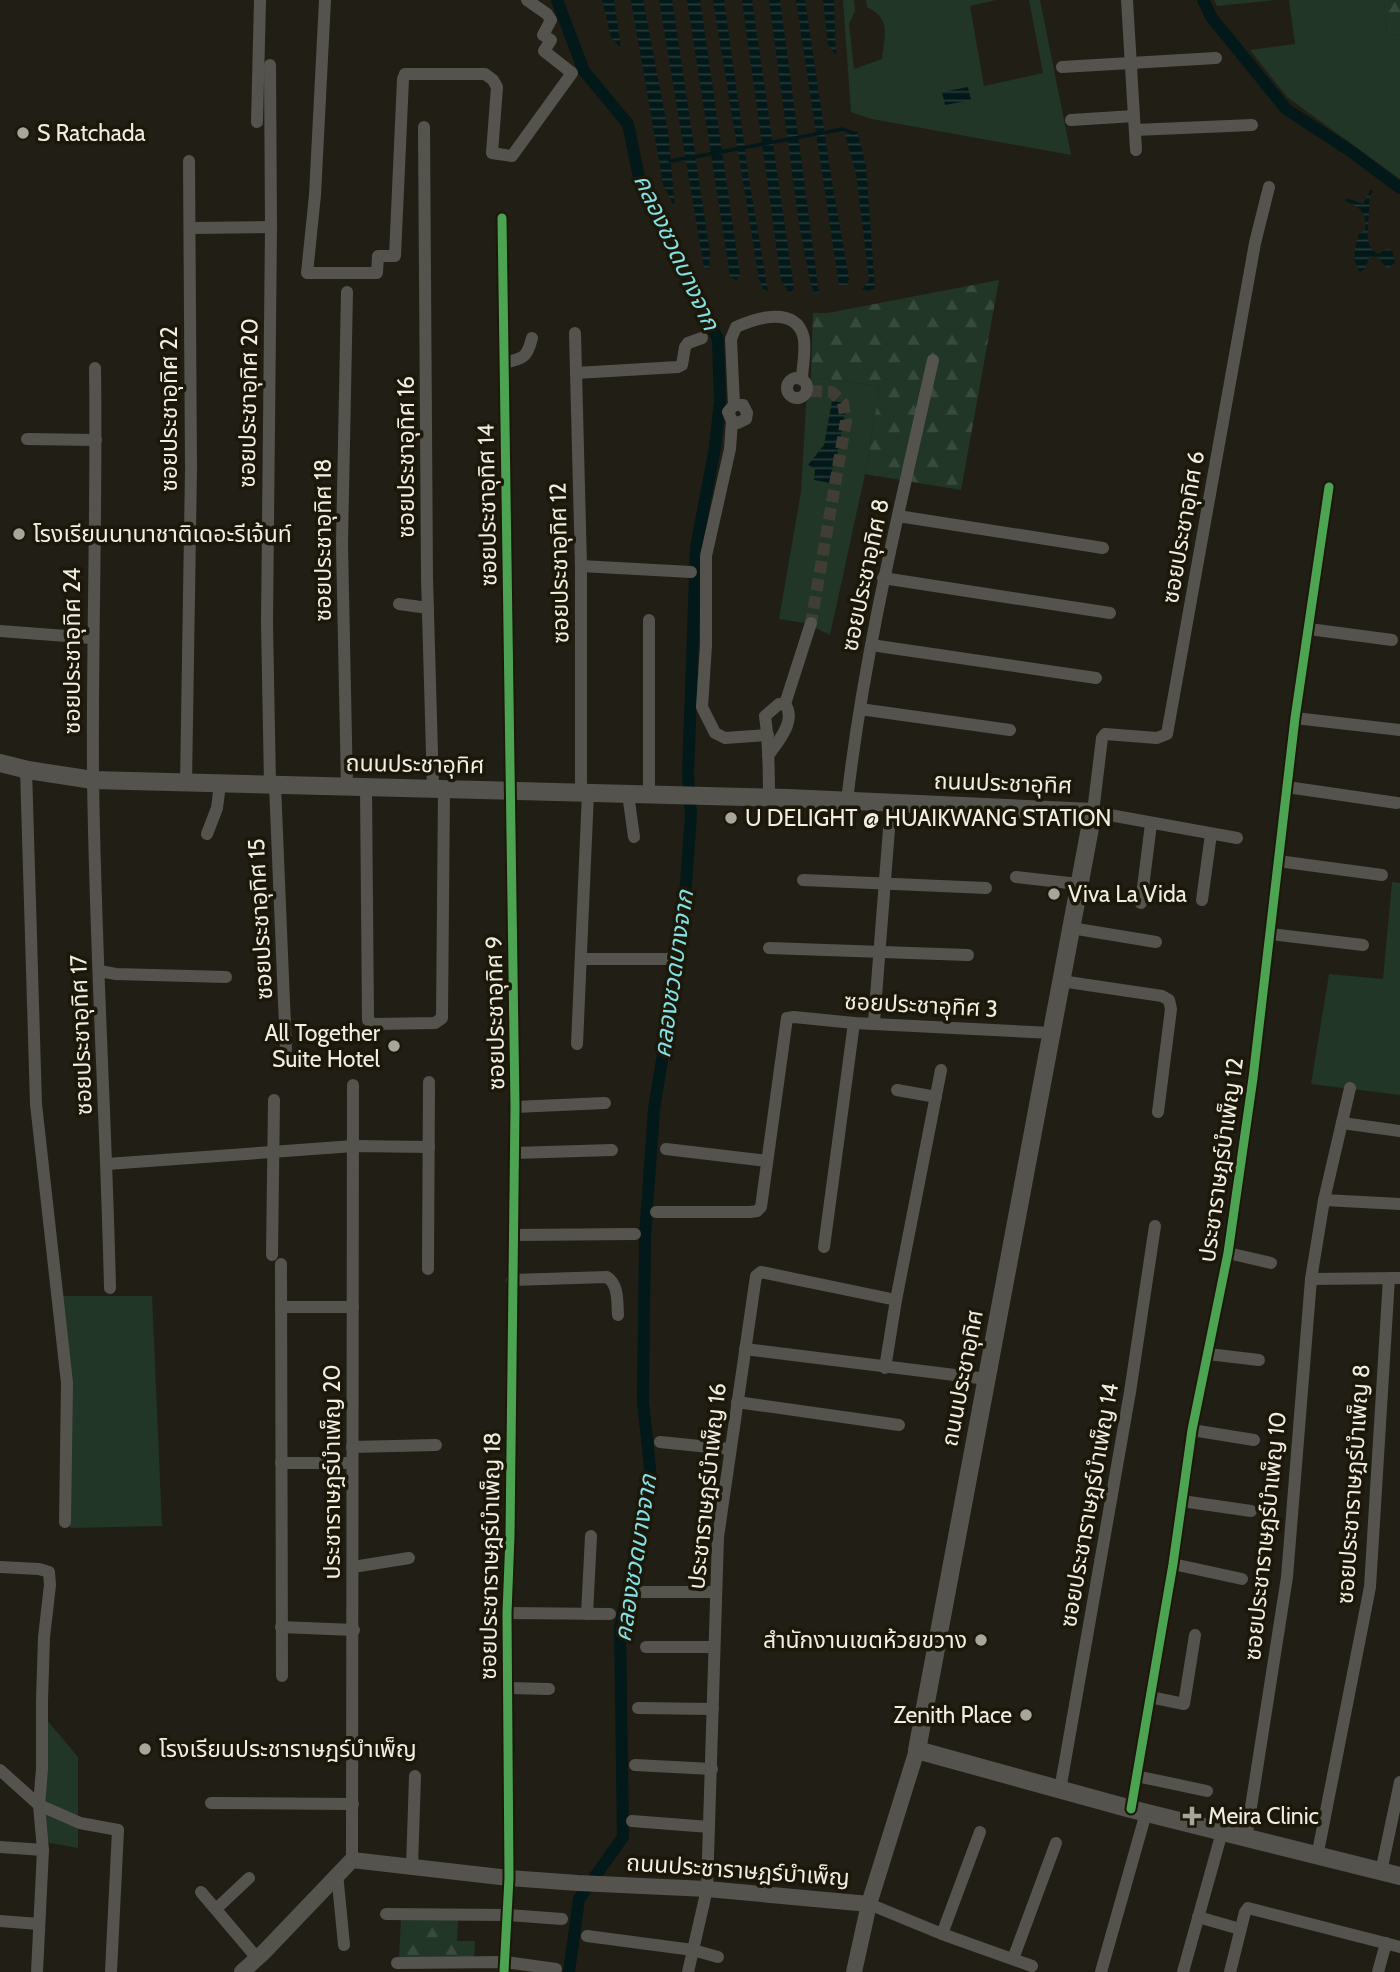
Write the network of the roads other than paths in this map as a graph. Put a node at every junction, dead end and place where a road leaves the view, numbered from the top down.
1 (260, 0) edge
2 (325, 0) edge
3 (527, 0) edge
4 (1127, 0) edge
5 (1216, 58) dead end
6 (1131, 63) junction
7 (270, 65) dead end
8 (1062, 67) dead end
9 (1134, 116) junction
10 (1071, 120) dead end
11 (257, 122) dead end
12 (1252, 125) dead end
13 (424, 127) dead end
14 (1135, 130) junction
15 (1136, 150) dead end
16 (189, 161) dead end
17 (1269, 187) dead end
18 (502, 218) dead end
19 (271, 227) junction
20 (190, 228) junction
21 (347, 292) dead end
22 (575, 333) dead end
23 (532, 338) dead end
24 (702, 338) dead end
25 (933, 360) dead end
26 (505, 363) junction
27 (95, 368) dead end
28 (576, 373) junction
29 (806, 387) dead end
30 (27, 439) dead end
31 (96, 440) junction
32 (1329, 487) dead end
33 (898, 516) junction
34 (1102, 548) dead end
35 (581, 566) junction
36 (691, 572) dead end
37 (883, 578) junction
38 (399, 604) dead end
39 (428, 608) junction
40 (1110, 613) dead end
41 (649, 620) dead end
42 (811, 623) tunnel mouth
43 (1308, 629) junction
44 (0, 631) edge
45 (92, 638) junction
46 (1392, 640) dead end
47 (871, 645) junction
48 (1096, 678) dead end
49 (785, 704) junction
50 (860, 709) junction
51 (1295, 718) junction
52 (1010, 730) dead end
53 (1400, 730) edge
54 (768, 735) junction
55 (768, 756) junction
56 (0, 763) edge
57 (26, 769) junction
58 (93, 780) junction
59 (186, 783) junction
60 (220, 784) junction
61 (272, 785) junction
62 (1287, 787) junction
63 (347, 788) junction
64 (366, 788) junction
65 (439, 789) junction
66 (511, 791) junction
67 (584, 793) junction
68 (628, 794) junction
69 (649, 794) junction
70 (769, 798) junction
71 (848, 801) junction
72 (891, 803) junction
73 (1397, 803) dead end
74 (1093, 812) junction
75 (1151, 824) junction
76 (207, 834) dead end
77 (1211, 834) junction
78 (634, 837) dead end
79 (1237, 838) dead end
80 (1279, 861) junction
81 (1382, 876) dead end
82 (1016, 877) dead end
83 (803, 880) dead end
84 (885, 883) junction
85 (1078, 884) junction
86 (986, 888) dead end
87 (1202, 900) dead end
88 (1141, 903) dead end
89 (1071, 928) junction
90 (1270, 934) junction
91 (1156, 942) dead end
92 (1363, 946) dead end
93 (769, 948) dead end
94 (878, 954) junction
95 (968, 955) dead end
96 (582, 959) junction
97 (668, 959) dead end
98 (99, 971) junction
99 (226, 977) dead end
100 (1061, 981) junction
101 (854, 1023) junction
102 (874, 1023) junction
103 (1052, 1033) junction
104 (578, 1044) dead end
105 (286, 1050) dead end
106 (941, 1070) dead end
107 (429, 1082) dead end
108 (353, 1085) dead end
109 (1350, 1087) dead end
110 (897, 1090) dead end
111 (936, 1097) junction
112 (274, 1100) dead end
113 (604, 1103) dead end
114 (515, 1107) junction
115 (1158, 1112) dead end
116 (1342, 1123) junction
117 (1400, 1130) edge
118 (354, 1146) junction
119 (429, 1147) junction
120 (666, 1149) dead end
121 (612, 1150) dead end
122 (272, 1152) junction
123 (514, 1153) junction
124 (767, 1161) junction
125 (107, 1164) junction
126 (1324, 1200) junction
127 (1400, 1204) edge
128 (656, 1212) dead end
129 (1155, 1226) dead end
130 (635, 1234) dead end
131 (513, 1235) junction
132 (824, 1247) dead end
133 (1228, 1253) junction
134 (1272, 1263) dead end
135 (428, 1269) dead end
136 (1394, 1278) edge
137 (1311, 1279) junction
138 (512, 1280) junction
139 (110, 1288) dead end
140 (896, 1300) junction
141 (281, 1307) junction
142 (353, 1307) junction
143 (618, 1315) dead end
144 (745, 1349) junction
145 (1208, 1354) junction
146 (1259, 1360) dead end
147 (886, 1368) junction
148 (987, 1379) junction
149 (737, 1402) junction
150 (899, 1425) dead end
151 (1192, 1430) junction
152 (1254, 1440) dead end
153 (660, 1442) dead end
154 (436, 1445) dead end
155 (352, 1447) junction
156 (729, 1449) junction
157 (281, 1463) junction
158 (352, 1463) junction
159 (1182, 1501) junction
160 (1251, 1511) dead end
161 (65, 1522) dead end
162 (591, 1536) dead end
163 (408, 1558) dead end
164 (1173, 1564) junction
165 (0, 1567) edge
166 (353, 1567) junction
167 (1242, 1579) dead end
168 (642, 1592) dead end
169 (716, 1592) junction
170 (507, 1613) junction
171 (587, 1614) junction
172 (610, 1614) dead end
173 (281, 1627) junction
174 (354, 1630) junction
175 (1195, 1635) dead end
176 (646, 1647) dead end
177 (714, 1647) junction
178 (282, 1676) dead end
179 (508, 1688) junction
180 (550, 1689) dead end
181 (1150, 1698) junction
182 (638, 1708) dead end
183 (713, 1709) junction
184 (917, 1750) junction
185 (635, 1765) dead end
186 (712, 1769) junction
187 (0, 1770) edge
188 (415, 1776) dead end
189 (1136, 1776) junction
190 (1400, 1782) edge
191 (1060, 1790) junction
192 (1207, 1791) dead end
193 (211, 1803) dead end
194 (353, 1804) junction
195 (39, 1805) junction
196 (1138, 1811) junction
197 (632, 1821) dead end
198 (709, 1827) junction
199 (980, 1832) dead end
200 (1222, 1832) junction
201 (1246, 1839) junction
202 (1056, 1843) dead end
203 (0, 1847) edge
204 (43, 1850) junction
205 (1317, 1857) junction
206 (352, 1860) junction
207 (412, 1867) junction
208 (1381, 1872) junction
209 (337, 1874) junction
210 (1400, 1876) edge
211 (249, 1878) dead end
212 (509, 1878) junction
213 (707, 1889) junction
214 (201, 1892) dead end
215 (870, 1904) junction
216 (216, 1909) junction
217 (386, 1914) dead end
218 (508, 1915) junction
219 (1198, 1917) junction
220 (562, 1919) dead end
221 (0, 1921) edge
222 (39, 1924) junction
223 (1240, 1928) junction
224 (942, 1934) junction
225 (587, 1936) dead end
226 (1386, 1943) junction
227 (344, 1945) dead end
228 (1400, 1947) edge
229 (693, 1950) junction
230 (718, 1957) dead end
231 (257, 1958) junction
232 (1013, 1959) junction
233 (397, 1963) dead end
234 (1032, 1966) dead end
235 (504, 1967) edge
236 (556, 1969) dead end
237 (37, 1972) edge
238 (111, 1972) edge
239 (242, 1972) edge
240 (688, 1972) edge
241 (854, 1972) edge
242 (1101, 1972) edge
243 (1183, 1972) edge
244 (1230, 1972) edge
245 (1378, 1972) edge

1 - 11 street
2 - 3 street
4 - 6 street
5 - 6 street
6 - 8 street
6 - 9 street
7 - 19 street, ซอยประชาอุทิศ 20
9 - 10 street
9 - 14 street
12 - 14 street
13 - 39 street, ซอยประชาอุทิศ 16
14 - 15 street
16 - 20 street, ซอยประชาอุทิศ 22
17 - 74 street, ซอยประชาอุทิศ 6
18 - 26 street, ซอยประชาอุทิศ 14
19 - 20 street
19 - 61 street, ซอยประชาอุทิศ 20
20 - 59 street, ซอยประชาอุทิศ 22
21 - 63 street, ซอยประชาอุทิศ 18
22 - 28 street, ซอยประชาอุทิศ 12
23 - 26 street
24 - 28 street
25 - 33 street, ซอยประชาอุทิศ 8
26 - 66 street, ซอยประชาอุทิศ 14
27 - 31 street, ซอยประชาอุทิศ 24
28 - 35 street, ซอยประชาอุทิศ 12
29 - 54 street
30 - 31 street
31 - 45 street, ซอยประชาอุทิศ 24
32 - 43 street, ประชาราษฎร์บำเพ็ญ 12
33 - 34 street
33 - 37 street, ซอยประชาอุทิศ 8
35 - 36 street
35 - 67 street, ซอยประชาอุทิศ 12
37 - 40 street
37 - 47 street, ซอยประชาอุทิศ 8
38 - 39 street
39 - 65 street, ซอยประชาอุทิศ 16
41 - 69 street
42 - 49 street
43 - 46 street
43 - 51 street, ประชาราษฎร์บำเพ็ญ 12
44 - 45 street
45 - 58 street, ซอยประชาอุทิศ 24
47 - 48 street
47 - 50 street, ซอยประชาอุทิศ 8
49 - 54 street
49 - 55 street
50 - 52 street
50 - 71 street, ซอยประชาอุทิศ 8
51 - 53 street
51 - 62 street, ประชาราษฎร์บำเพ็ญ 12
54 - 55 street
55 - 70 street
56 - 57 main road, ถนนประชาอุทิศ
57 - 58 main road, ถนนประชาอุทิศ
57 - 161 street
58 - 59 main road, ถนนประชาอุทิศ
58 - 98 street, ซอยประชาอุทิศ 17
59 - 60 main road, ถนนประชาอุทิศ
60 - 61 main road, ถนนประชาอุทิศ
60 - 76 street
61 - 63 main road, ถนนประชาอุทิศ
61 - 105 street, ซอยประชาอุทิศ 15
62 - 73 street
62 - 80 street, ประชาราษฎร์บำเพ็ญ 12
63 - 64 main road, ถนนประชาอุทิศ
64 - 65 main road, ถนนประชาอุทิศ
64 - 65 street, ซอยประชาอุทิศ 16
65 - 66 main road, ถนนประชาอุทิศ
66 - 67 main road, ถนนประชาอุทิศ
66 - 114 street, ซอยประชาอุทิศ 9
67 - 68 main road, ถนนประชาอุทิศ
67 - 96 street, ซอยประชาอุทิศ 12
68 - 69 main road, ถนนประชาอุทิศ
68 - 78 street
69 - 70 main road, ถนนประชาอุทิศ
70 - 71 main road, ถนนประชาอุทิศ
71 - 72 main road, ถนนประชาอุทิศ
72 - 74 main road, ถนนประชาอุทิศ
72 - 84 street
74 - 75 street
74 - 85 main road, ถนนประชาอุทิศ
75 - 77 street
75 - 88 street
77 - 79 street
77 - 87 street
80 - 81 street
80 - 90 street, ประชาราษฎร์บำเพ็ญ 12
82 - 85 street
83 - 84 street
84 - 86 street
84 - 94 street
85 - 89 main road, ถนนประชาอุทิศ
89 - 91 street
89 - 100 main road, ถนนประชาอุทิศ
90 - 92 street
90 - 133 street, ประชาราษฎร์บำเพ็ญ 12
93 - 94 street
94 - 95 street
94 - 102 street
96 - 97 street
96 - 104 street, ซอยประชาอุทิศ 12
98 - 99 street
98 - 125 street, ซอยประชาอุทิศ 17
100 - 103 main road, ถนนประชาอุทิศ
100 - 115 street
101 - 102 street, ซอยประชาอุทิศ 3
101 - 124 street, ซอยประชาอุทิศ 3
101 - 132 street
102 - 103 street, ซอยประชาอุทิศ 3
103 - 148 main road, ถนนประชาอุทิศ
106 - 111 street
107 - 119 street
108 - 118 street, ประชาราษฎร์บำเพ็ญ 20
109 - 116 street, ซอยประชาราษฎร์บำเพ็ญ 10
110 - 111 street
111 - 140 street
112 - 122 street
113 - 114 street
114 - 123 street, ซอยประชาอุทิศ 9
116 - 117 street
116 - 126 street, ซอยประชาราษฎร์บำเพ็ญ 10
118 - 119 street
118 - 122 street
118 - 142 street, ประชาราษฎร์บำเพ็ญ 20
119 - 135 street
120 - 124 street
121 - 123 street
122 - 125 street
122 - 141 street
123 - 131 street, ซอยประชาอุทิศ 9
124 - 128 street
125 - 139 street, ซอยประชาอุทิศ 17
126 - 127 street
126 - 137 street, ซอยประชาราษฎร์บำเพ็ญ 10
129 - 191 street, ซอยประชาราษฎร์บำเพ็ญ 14
130 - 131 street
131 - 138 street, ซอยประชาราษฎร์บำเพ็ญ 18
133 - 134 street
133 - 145 street, ประชาราษฎร์บำเพ็ญ 12
136 - 137 street
136 - 205 street, ซอยประชาราษฎร์บำเพ็ญ 8
137 - 201 street, ซอยประชาราษฎร์บำเพ็ญ 10
138 - 143 street
138 - 170 street, ซอยประชาราษฎร์บำเพ็ญ 18
140 - 144 street, ประชาราษฎร์บำเพ็ญ 16
140 - 147 street
141 - 142 street
141 - 157 street
142 - 155 street, ประชาราษฎร์บำเพ็ญ 20
144 - 147 street
144 - 149 street, ประชาราษฎร์บำเพ็ญ 16
145 - 146 street
145 - 151 street, ประชาราษฎร์บำเพ็ญ 12
147 - 148 street
148 - 184 main road, ถนนประชาอุทิศ
149 - 150 street
149 - 156 street, ประชาราษฎร์บำเพ็ญ 16
151 - 152 street
151 - 159 street, ประชาราษฎร์บำเพ็ญ 12
153 - 156 street
154 - 155 street
155 - 158 street, ประชาราษฎร์บำเพ็ญ 20
156 - 169 street, ประชาราษฎร์บำเพ็ญ 16
157 - 158 street
157 - 173 street
158 - 166 street, ประชาราษฎร์บำเพ็ญ 20
159 - 160 street
159 - 164 street, ประชาราษฎร์บำเพ็ญ 12
162 - 171 street
163 - 166 street
164 - 167 street
164 - 181 street, ประชาราษฎร์บำเพ็ญ 12
165 - 195 street
166 - 174 street, ประชาราษฎร์บำเพ็ญ 20
168 - 169 street
169 - 177 street, ประชาราษฎร์บำเพ็ญ 16
170 - 171 street
170 - 179 street, ซอยประชาราษฎร์บำเพ็ญ 18
171 - 172 street
173 - 174 street
173 - 178 street
174 - 194 street, ประชาราษฎร์บำเพ็ญ 20
175 - 181 street
176 - 177 street
177 - 183 street, ประชาราษฎร์บำเพ็ญ 16
179 - 180 street
179 - 212 street, ซอยประชาราษฎร์บำเพ็ญ 18
181 - 189 street, ประชาราษฎร์บำเพ็ญ 12
182 - 183 street
183 - 186 street, ประชาราษฎร์บำเพ็ญ 16
184 - 191 main road
184 - 215 street, ถนนประชาราษฎร์บำเพ็ญ
185 - 186 street
186 - 198 street, ประชาราษฎร์บำเพ็ญ 16
187 - 195 street
188 - 207 street
189 - 192 street
189 - 196 street, ประชาราษฎร์บำเพ็ญ 12
190 - 208 street
191 - 196 main road
193 - 194 street
194 - 206 street, ประชาราษฎร์บำเพ็ญ 20
195 - 204 street
195 - 238 street
196 - 200 main road
196 - 242 street, ประชาราษฎร์บำเพ็ญ 12
197 - 198 street
198 - 213 street, ประชาราษฎร์บำเพ็ญ 16
199 - 224 street
200 - 201 main road
200 - 219 street
201 - 205 main road
202 - 232 street
203 - 204 street
204 - 222 street
205 - 208 main road
206 - 207 street, ถนนประชาราษฎร์บำเพ็ญ
206 - 209 street
207 - 212 street, ถนนประชาราษฎร์บำเพ็ญ
208 - 210 main road
209 - 227 street
209 - 231 street
211 - 216 street
212 - 213 street, ถนนประชาราษฎร์บำเพ็ญ
212 - 218 street, ซอยประชาราษฎร์บำเพ็ญ 18
213 - 215 street, ถนนประชาราษฎร์บำเพ็ญ
213 - 229 street, ประชาราษฎร์บำเพ็ญ 16
214 - 216 street
215 - 224 street
215 - 241 street
216 - 231 street
217 - 218 street
218 - 220 street
218 - 235 street, ซอยประชาราษฎร์บำเพ็ญ 18
219 - 223 street
219 - 243 street
221 - 222 street
222 - 237 street
223 - 226 street
223 - 244 street
224 - 232 street
225 - 229 street
226 - 228 street
226 - 245 street
229 - 230 street
229 - 240 street, ประชาราษฎร์บำเพ็ญ 16
231 - 239 street
232 - 234 street
233 - 235 street
235 - 236 street

